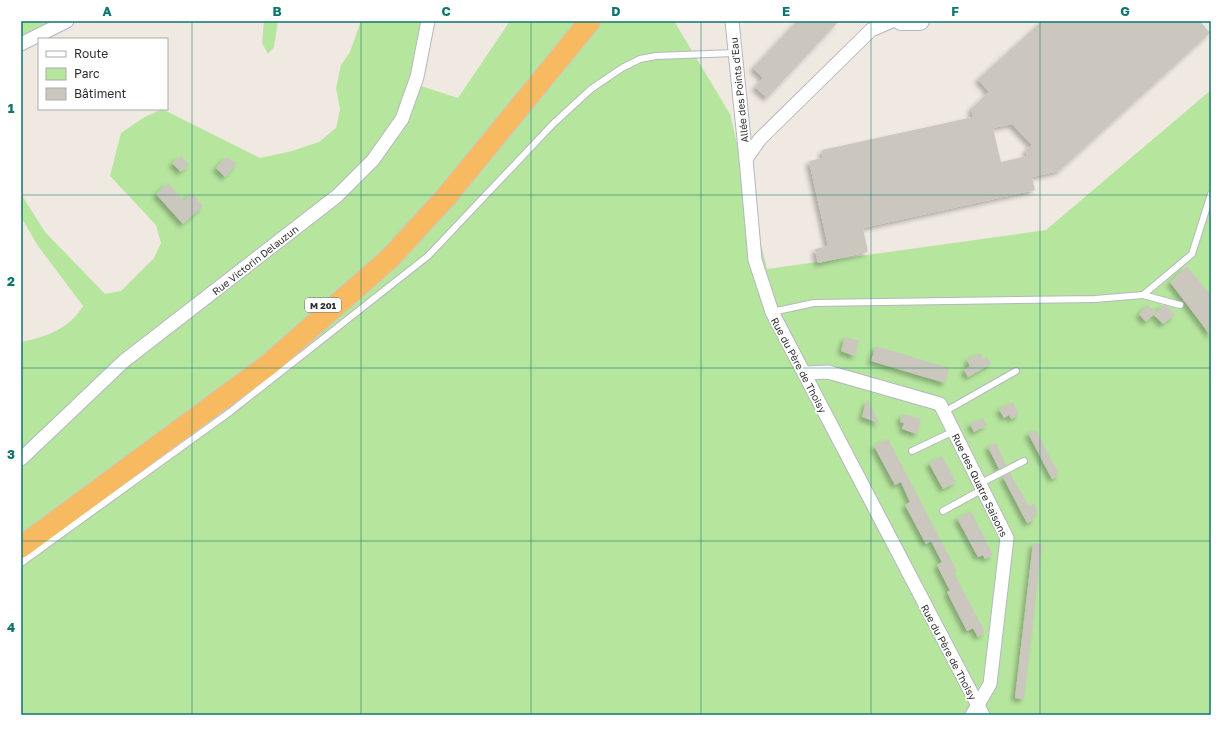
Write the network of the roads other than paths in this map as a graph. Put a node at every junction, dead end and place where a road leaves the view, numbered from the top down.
1 (428, 21) edge
2 (575, 21) edge
3 (590, 21) edge
4 (732, 21) edge
5 (892, 21) edge
6 (901, 21) edge
7 (920, 21) edge
8 (64, 23) edge
9 (872, 25) edge
10 (21, 44) edge
11 (735, 53) junction
12 (746, 159) junction
13 (1211, 194) edge
14 (1143, 295) junction
15 (1180, 305) dead end
16 (772, 312) junction
17 (1016, 371) dead end
18 (804, 373) junction
19 (944, 412) junction
20 (954, 430) junction
21 (912, 451) dead end
22 (21, 459) edge
23 (1024, 461) dead end
24 (982, 486) junction
25 (943, 511) dead end
26 (21, 536) edge
27 (21, 547) edge
28 (21, 564) edge
29 (977, 712) edge

1 - 22 street, Rue Victorin Delauzun
2 - 26 highway, M 201
3 - 27 highway, M 201
4 - 11 street, Allée des Points d'Eau
5 - 9 street
6 - 7 main road
8 - 10 street
9 - 12 street
11 - 12 street, Allée des Points d'Eau
11 - 28 lane
12 - 16 street, Rue du Père de Thoisy
13 - 14 lane
14 - 15 lane
14 - 16 lane
16 - 18 street, Rue du Père de Thoisy
17 - 19 lane
18 - 19 street, Rue des Quatre Saisons
18 - 29 street, Rue du Père de Thoisy
19 - 20 street, Rue des Quatre Saisons
20 - 21 lane
20 - 24 street, Rue des Quatre Saisons
23 - 24 lane
24 - 25 lane
24 - 29 street, Rue des Quatre Saisons

